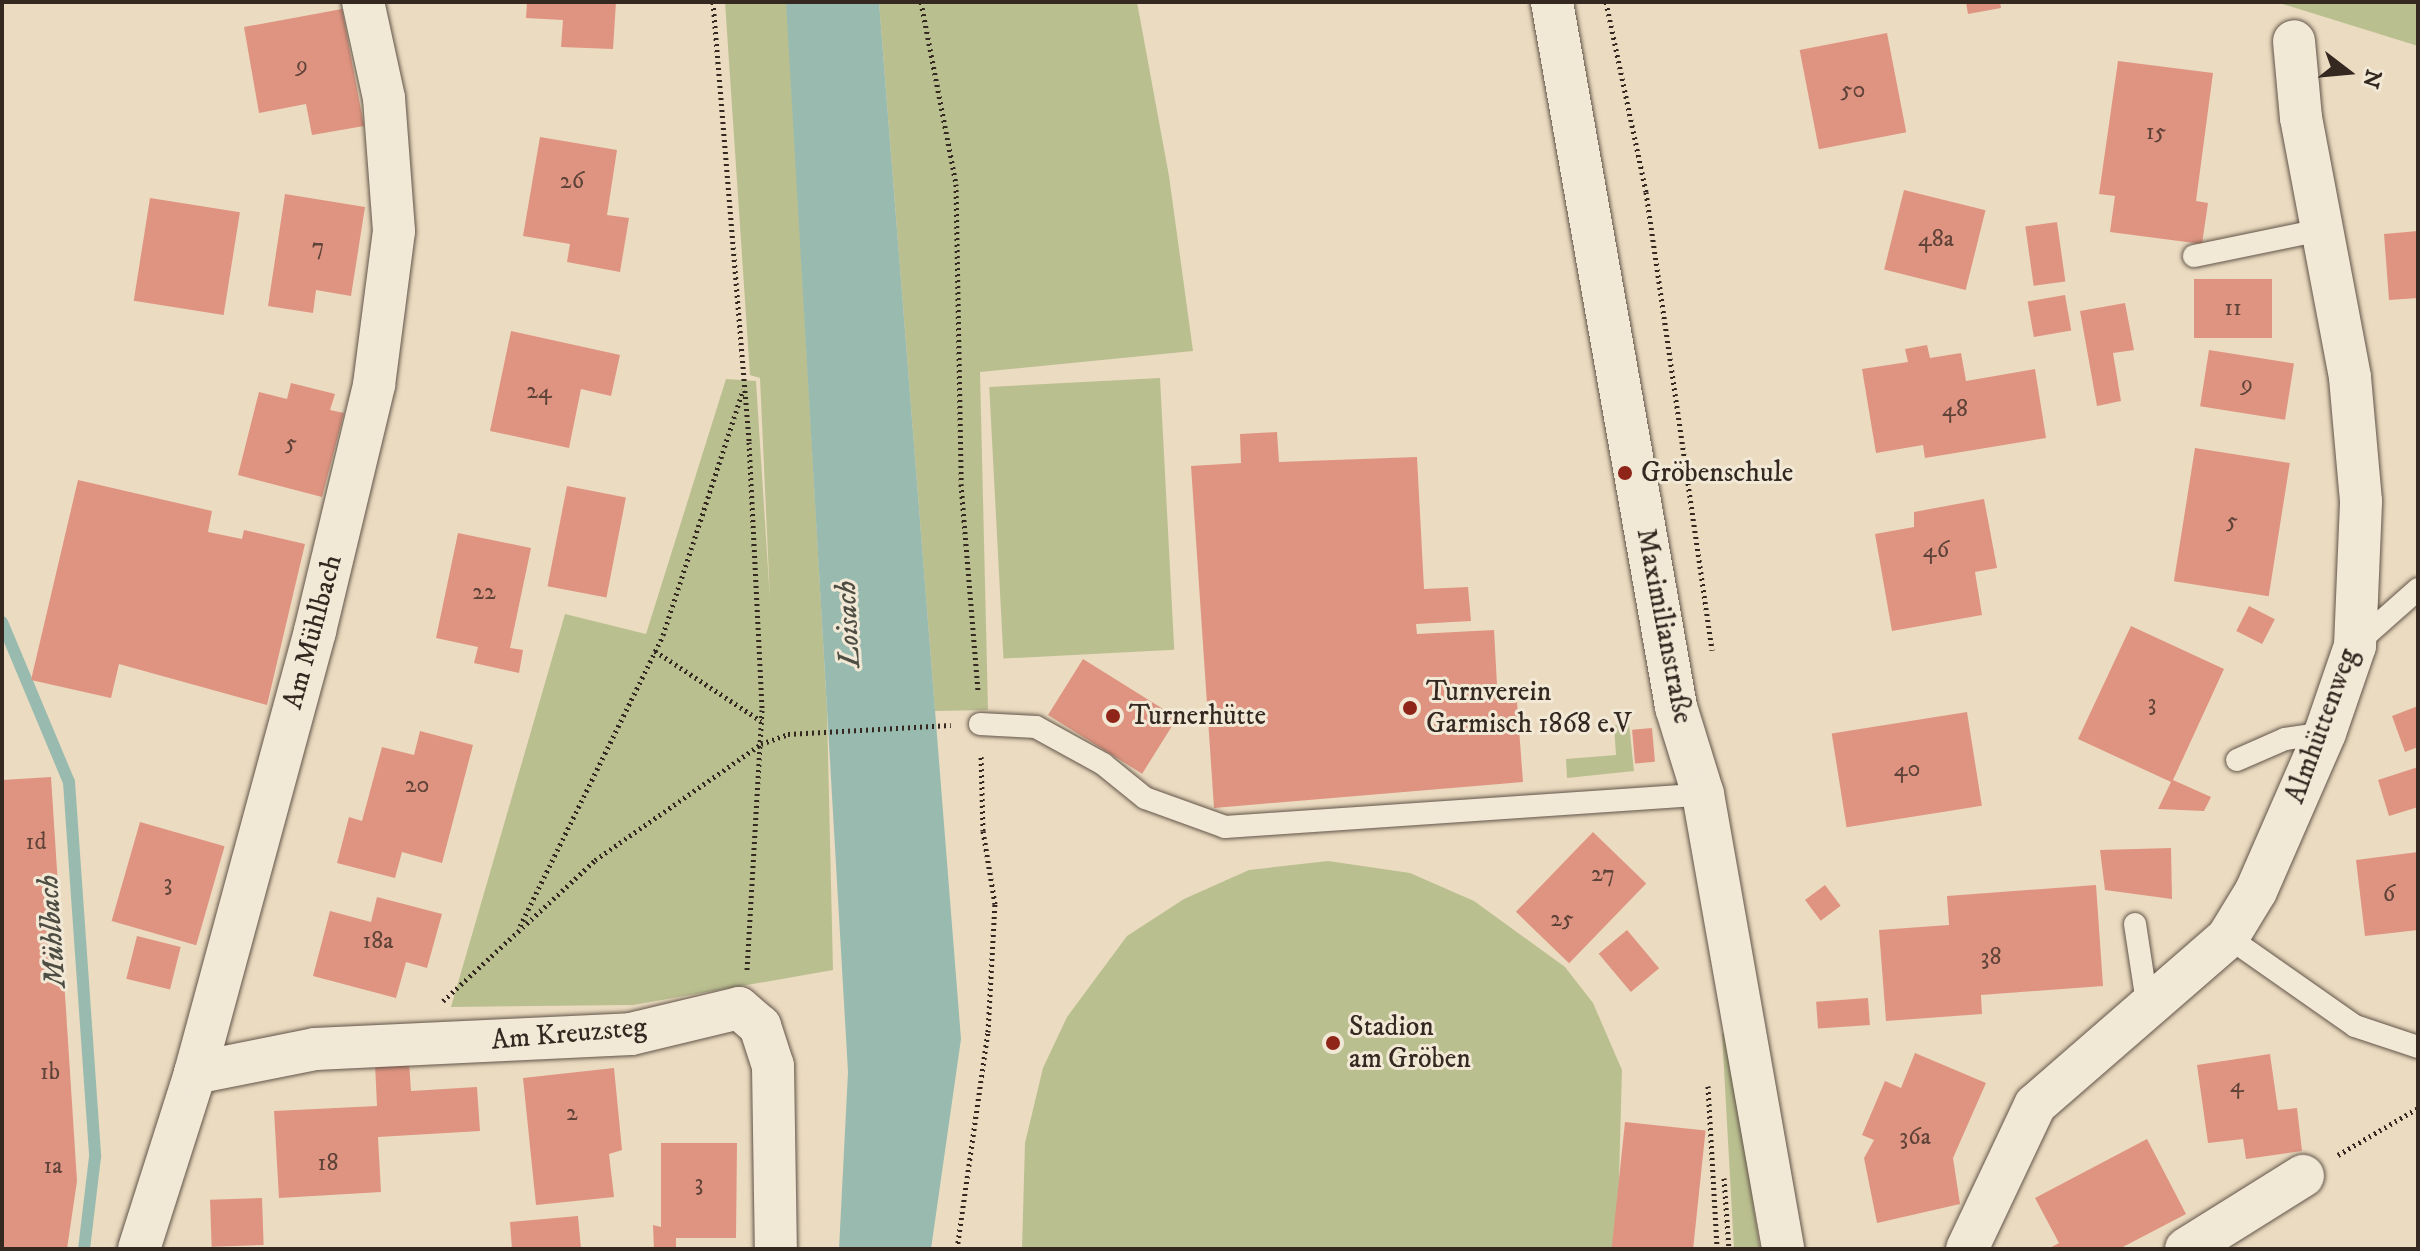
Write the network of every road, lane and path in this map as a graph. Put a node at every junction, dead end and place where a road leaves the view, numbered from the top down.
1 (363, 2) edge
2 (713, 2) edge
3 (921, 2) edge
4 (1552, 2) edge
5 (1606, 2) edge
6 (2294, 41) dead end
7 (2321, 230) junction
8 (2194, 256) dead end
9 (745, 386) junction
10 (2418, 589) edge
11 (2355, 646) junction
12 (655, 651) junction
13 (1713, 660) dead end
14 (762, 721) junction
15 (980, 724) junction
16 (2325, 733) junction
17 (761, 744) junction
18 (2237, 760) dead end
19 (1703, 794) junction
20 (2135, 924) dead end
21 (518, 932) junction
22 (2228, 937) junction
23 (739, 1008) junction
24 (2148, 1009) junction
25 (405, 1045) junction
26 (2418, 1047) edge
27 (195, 1073) junction
28 (2418, 1108) edge
29 (2303, 1176) joint
30 (139, 1249) edge
31 (776, 1249) edge
32 (957, 1249) edge
33 (1783, 1249) edge
34 (1967, 1249) edge
35 (2186, 1249) edge

1 - 27 street, Am Mühlbach
2 - 9 path
3 - 15 path
4 - 19 street, Maximilianstraße
5 - 13 path
6 - 7 street, Almhüttenweg
7 - 8 lane
7 - 11 street, Almhüttenweg
9 - 12 path
9 - 14 path
10 - 11 lane
11 - 16 street, Almhüttenweg
12 - 14 path
12 - 21 path
14 - 17 path
15 - 17 path
15 - 19 lane
15 - 32 path
16 - 18 lane
16 - 22 street, Almhüttenweg
17 - 21 path
17 - 23 path
19 - 33 street, Maximilianstraße
20 - 24 lane
21 - 25 path
22 - 24 street, Almhüttenweg
22 - 26 lane
23 - 25 street, Am Kreuzsteg
23 - 31 street
24 - 34 street, Almhüttenweg
25 - 27 street, Am Kreuzsteg
27 - 30 street, Am Mühlbach
28 - 29 path
29 - 35 street

